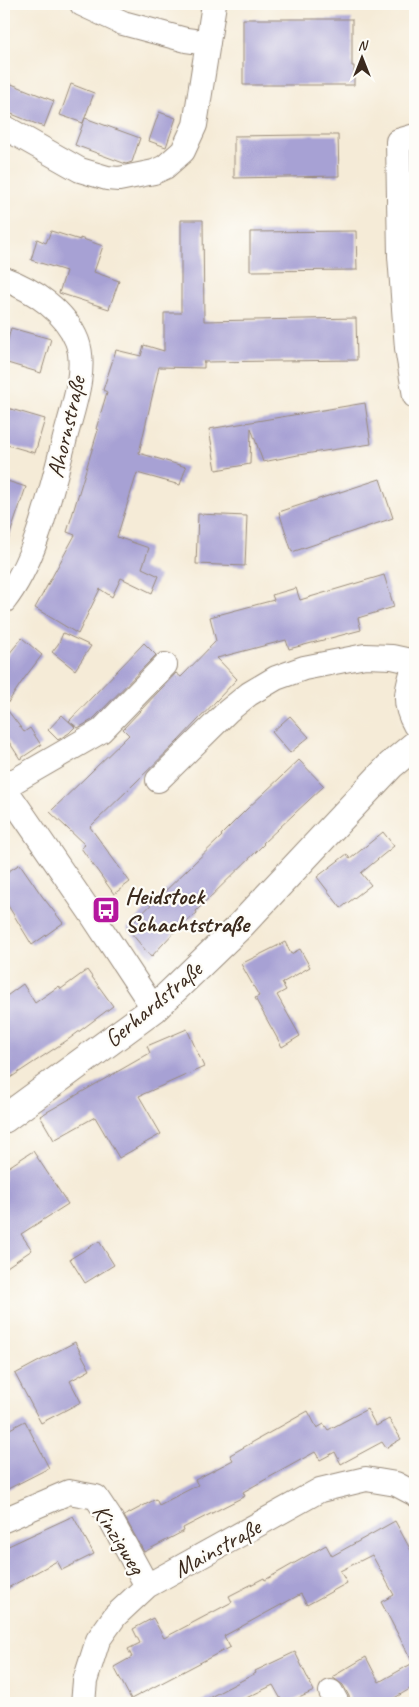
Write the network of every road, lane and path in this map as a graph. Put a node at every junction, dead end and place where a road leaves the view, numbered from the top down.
1 (82, 4) edge
2 (214, 4) edge
3 (208, 43) junction
4 (4, 127) edge
5 (407, 139) edge
6 (4, 279) edge
7 (411, 347) edge
8 (415, 396) edge
9 (4, 601) edge
10 (415, 662) edge
11 (164, 665) dead end
12 (415, 725) edge
13 (415, 745) edge
14 (158, 780) dead end
15 (4, 787) edge
16 (12, 816) edge
17 (154, 1009) junction
18 (4, 1118) edge
19 (415, 1494) edge
20 (4, 1520) edge
21 (148, 1586) junction
22 (83, 1703) edge

1 - 3 street
2 - 3 street
3 - 4 street
5 - 7 street
6 - 9 street, Ahornstraße
7 - 8 street
10 - 12 street
10 - 14 street
11 - 15 street
13 - 17 street, Gerhardstraße
15 - 16 street
16 - 17 street
17 - 18 street, Gerhardstraße
19 - 21 street, Mainstraße
20 - 21 street, Kinzigweg
21 - 22 street, Mainstraße

